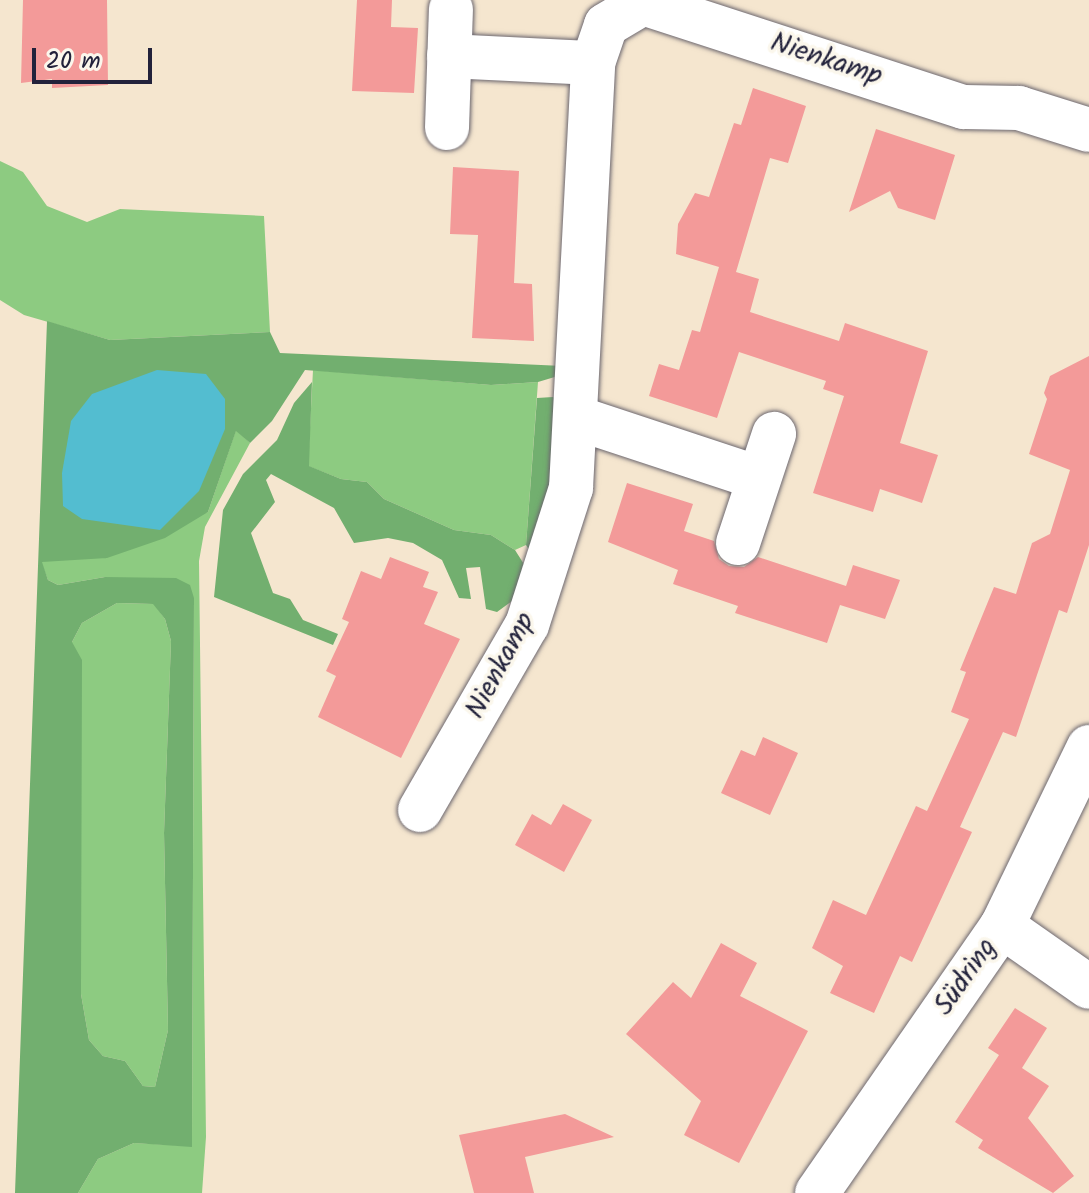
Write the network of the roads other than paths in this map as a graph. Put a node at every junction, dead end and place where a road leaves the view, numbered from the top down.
1 (451, 9) dead end
2 (449, 56) junction
3 (593, 63) junction
4 (447, 128) dead end
5 (1089, 130) edge
6 (577, 418) junction
7 (774, 434) dead end
8 (758, 478) junction
9 (738, 543) dead end
10 (1089, 747) edge
11 (420, 810) dead end
12 (1002, 926) junction
13 (1089, 987) edge
14 (817, 1193) edge

1 - 2 street
2 - 3 street
2 - 4 street
3 - 5 street, Nienkamp
3 - 6 street, Nienkamp
6 - 8 street
6 - 11 street, Nienkamp
7 - 8 street
8 - 9 street
10 - 12 street, Südring
12 - 13 street
12 - 14 street, Südring

